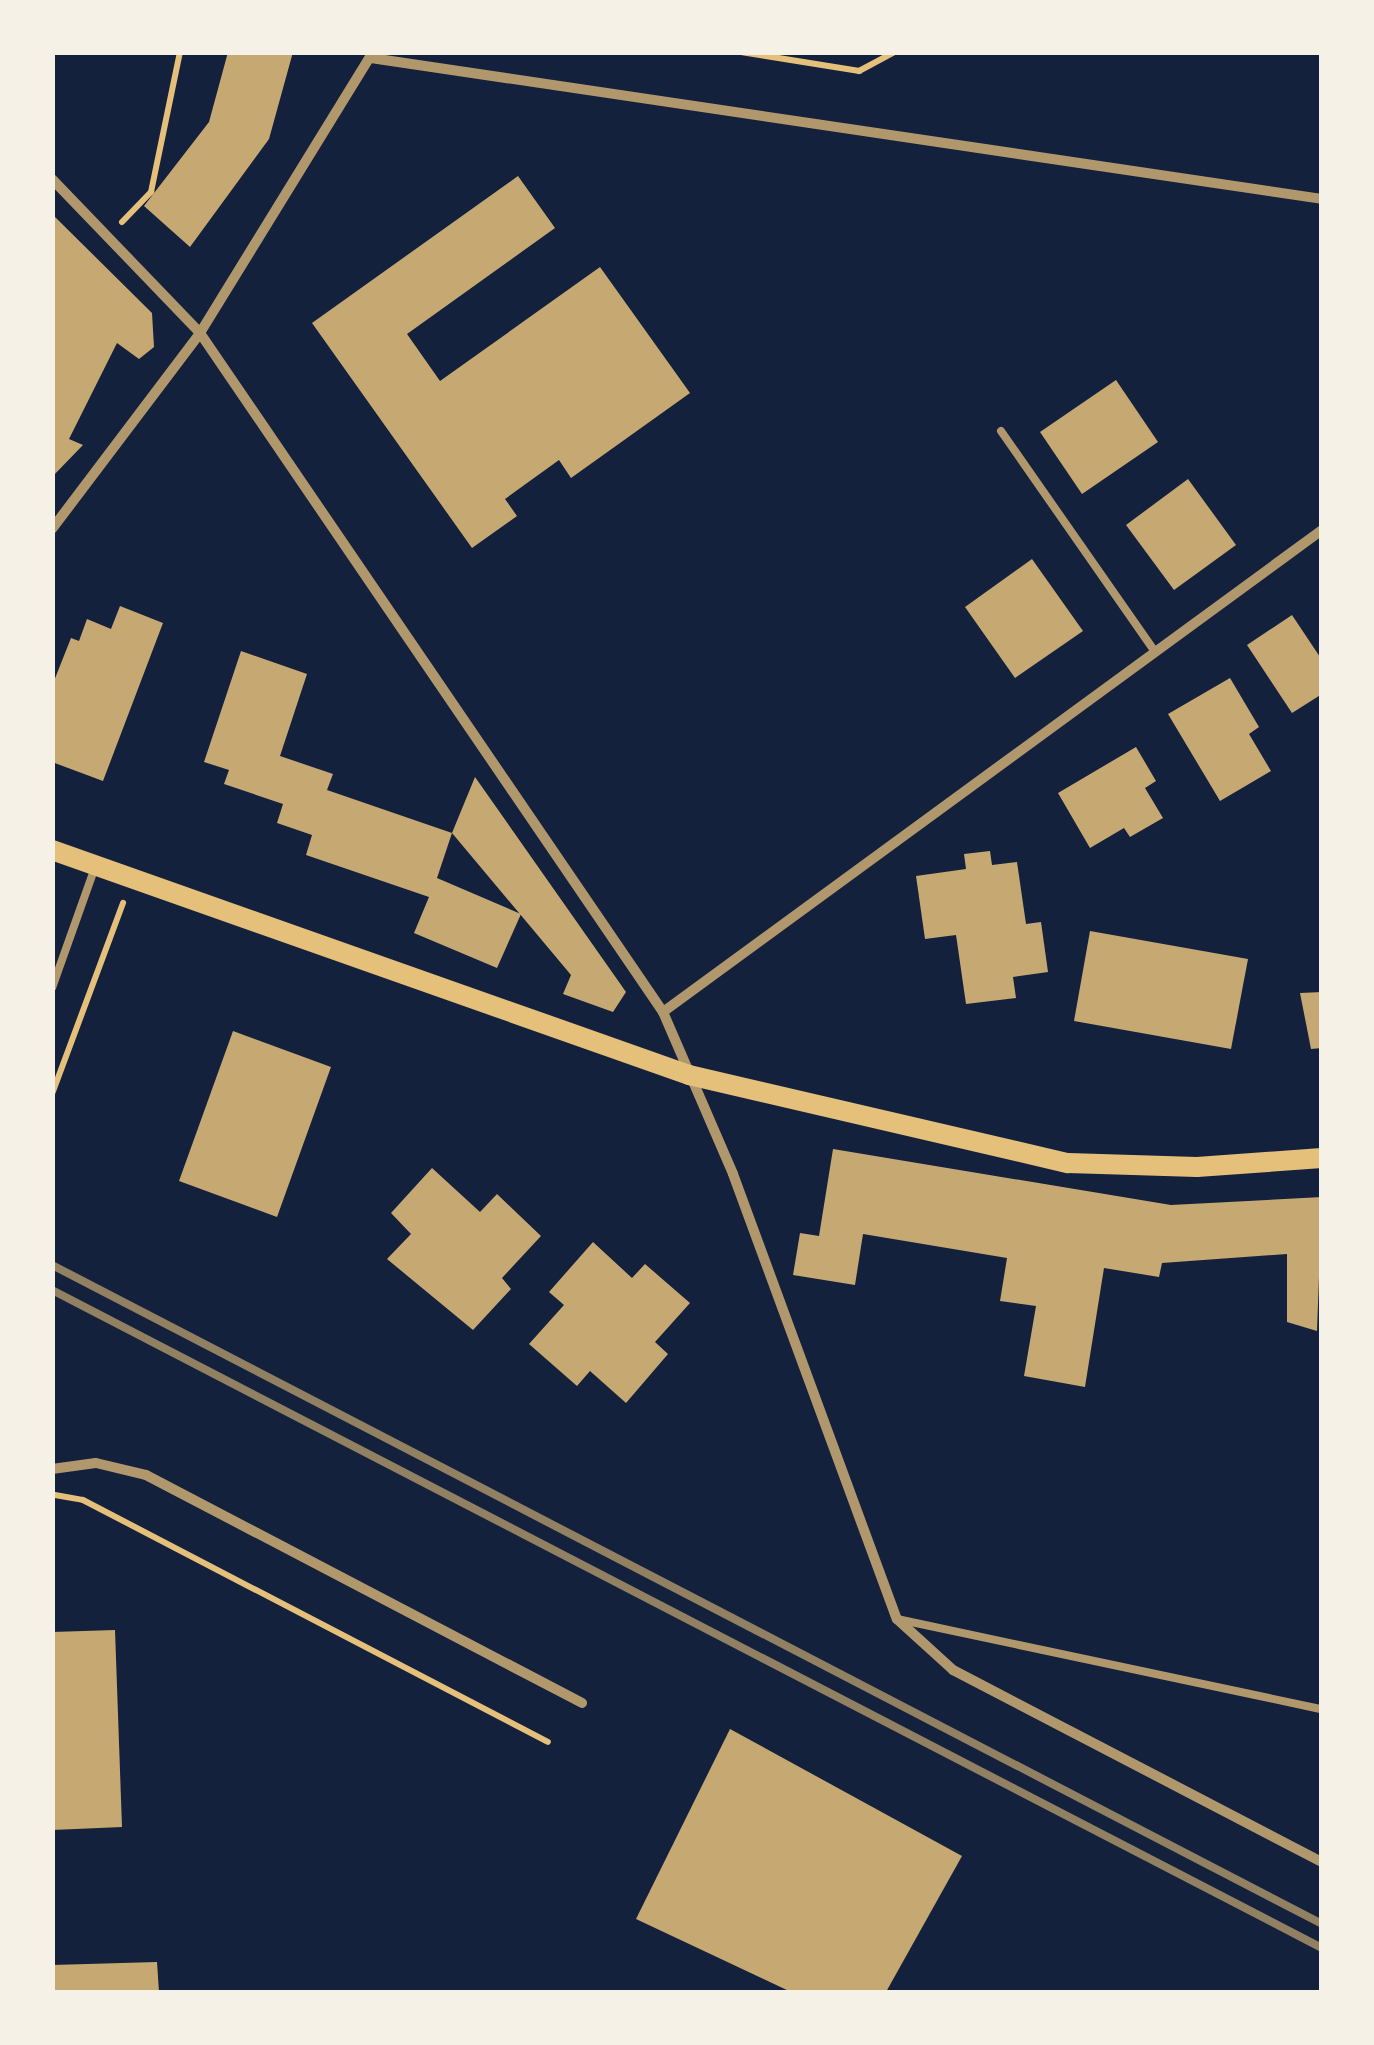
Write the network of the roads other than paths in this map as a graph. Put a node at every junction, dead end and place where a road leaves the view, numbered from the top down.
1 (371, 55) edge
2 (52, 180) edge
3 (1322, 200) edge
4 (200, 333) junction
5 (1001, 430) dead end
6 (52, 529) edge
7 (1322, 530) edge
8 (1155, 652) junction
9 (52, 850) edge
10 (96, 865) junction
11 (52, 988) edge
12 (663, 1012) junction
13 (689, 1076) junction
14 (1322, 1158) edge
15 (52, 1469) edge
16 (897, 1618) junction
17 (582, 1703) dead end
18 (1322, 1709) edge
19 (1322, 1862) edge

1 - 3 street
1 - 4 street
2 - 4 street
4 - 6 street
4 - 12 street
5 - 8 lane
7 - 8 street
8 - 12 street
9 - 10 main road
10 - 11 lane
10 - 13 main road
12 - 13 street
13 - 14 main road
13 - 16 street
15 - 17 street
16 - 18 lane
16 - 19 street

